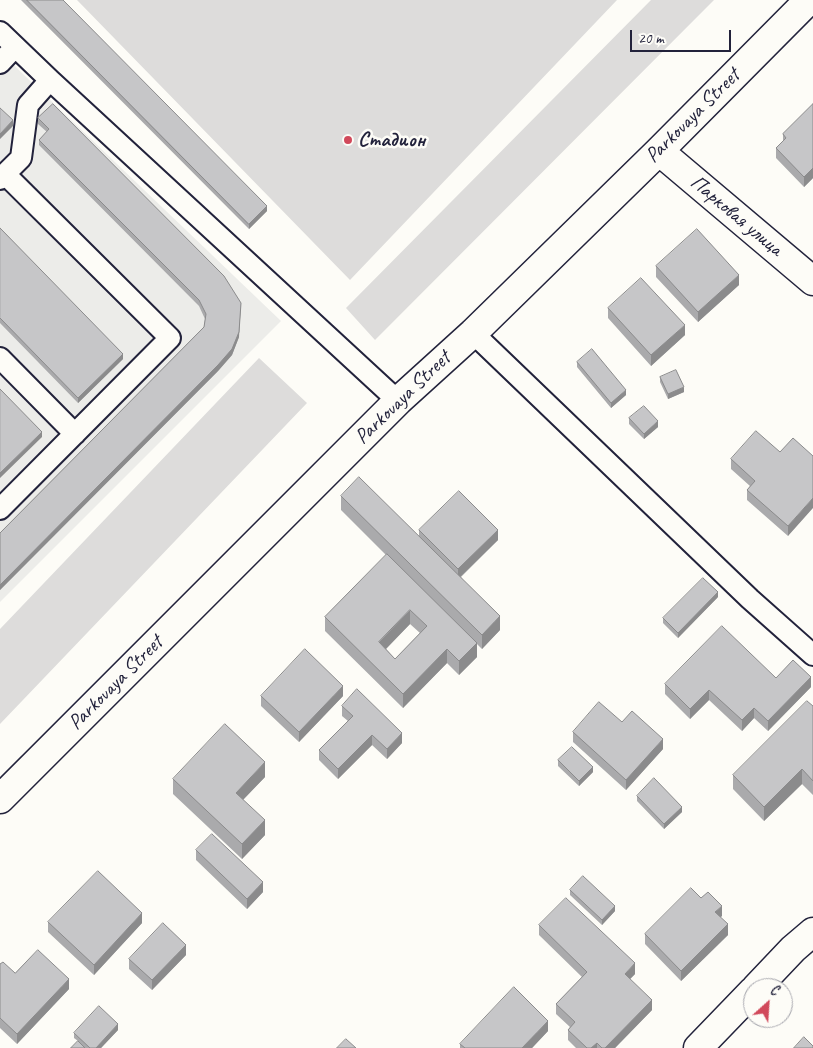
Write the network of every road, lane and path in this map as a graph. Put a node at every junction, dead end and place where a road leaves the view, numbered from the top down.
1 (808, 0) edge
2 (0, 32) edge
3 (15, 47) junction
4 (0, 63) edge
5 (50, 80) junction
6 (659, 151) junction
7 (2, 176) edge
8 (813, 281) edge
9 (473, 333) junction
10 (0, 358) edge
11 (398, 400) junction
12 (74, 434) junction
13 (0, 509) edge
14 (813, 655) edge
15 (0, 799) edge
16 (813, 932) edge
17 (765, 978) edge
18 (743, 1001) edge
19 (698, 1048) edge

1 - 6 street, Parkovaya Street
2 - 3 lane
3 - 4 lane
3 - 5 lane
5 - 7 lane
5 - 11 lane
6 - 8 street, Парковая улица
6 - 9 street, Parkovaya Street
7 - 12 lane
9 - 11 street, Parkovaya Street
9 - 14 lane
10 - 12 lane
11 - 15 street, Parkovaya Street
12 - 13 lane
16 - 17 street
18 - 19 street

